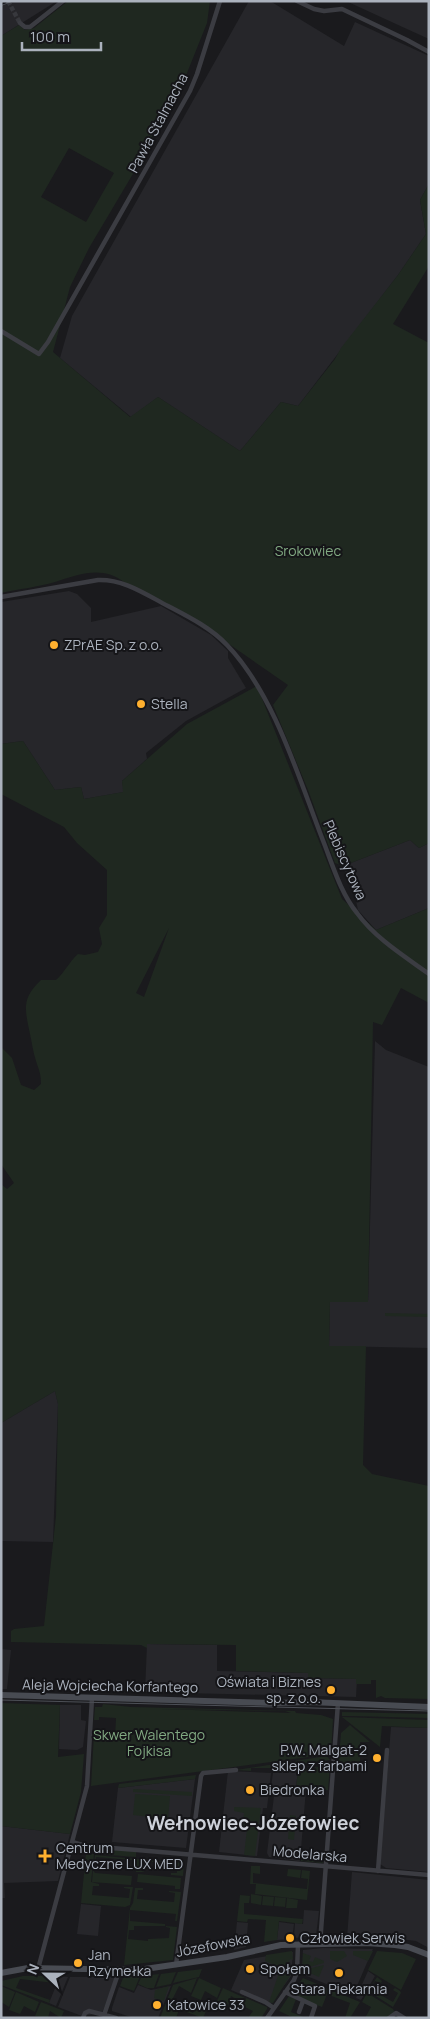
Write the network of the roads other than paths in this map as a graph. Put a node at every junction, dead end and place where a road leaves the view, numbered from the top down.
1 (63, 1) edge
2 (220, 1) edge
3 (297, 1) edge
4 (20, 23) dead end
5 (429, 52) edge
6 (1, 331) edge
7 (1, 597) edge
8 (429, 974) edge
9 (1, 1695) edge
10 (92, 1698) junction
11 (338, 1703) junction
12 (429, 1707) edge
13 (387, 1750) dead end
14 (236, 1770) dead end
15 (72, 1842) junction
16 (190, 1854) junction
17 (327, 1866) junction
18 (378, 1871) junction
19 (429, 1875) edge
20 (298, 1944) junction
21 (320, 1944) junction
22 (429, 1955) edge
23 (176, 1965) junction
24 (38, 1969) junction
25 (119, 1971) junction
26 (1, 1973) edge
27 (242, 1992) dead end
28 (285, 1992) junction
29 (303, 2001) junction
30 (274, 2008) junction
31 (299, 2012) dead end
32 (104, 2014) junction
33 (83, 2018) edge
34 (116, 2018) edge
35 (268, 2018) edge
36 (311, 2018) edge
37 (389, 2018) edge
38 (404, 2018) edge

1 - 4 street
2 - 6 street, Pawła Stalmacha
3 - 5 street
7 - 8 street, Plebiscytowa
9 - 10 street, Aleja Wojciecha Korfantego
10 - 11 street, Aleja Wojciecha Korfantego
10 - 15 street
11 - 12 street, Aleja Wojciecha Korfantego
11 - 17 street
13 - 18 street
14 - 16 street
15 - 16 street, Modelarska
15 - 24 street
16 - 17 street, Modelarska
16 - 23 street
17 - 18 street, Modelarska
17 - 21 street
18 - 19 street, Modelarska
20 - 21 street, Józefowska
20 - 23 street, Józefowska
20 - 28 street
21 - 22 street, Józefowska
23 - 25 street, Józefowska
24 - 25 street, Józefowska
24 - 26 street, Józefowska
25 - 32 street
27 - 30 street
28 - 29 street
28 - 30 street
29 - 31 street
29 - 36 street
30 - 35 street
32 - 33 street
32 - 34 street
37 - 38 street

